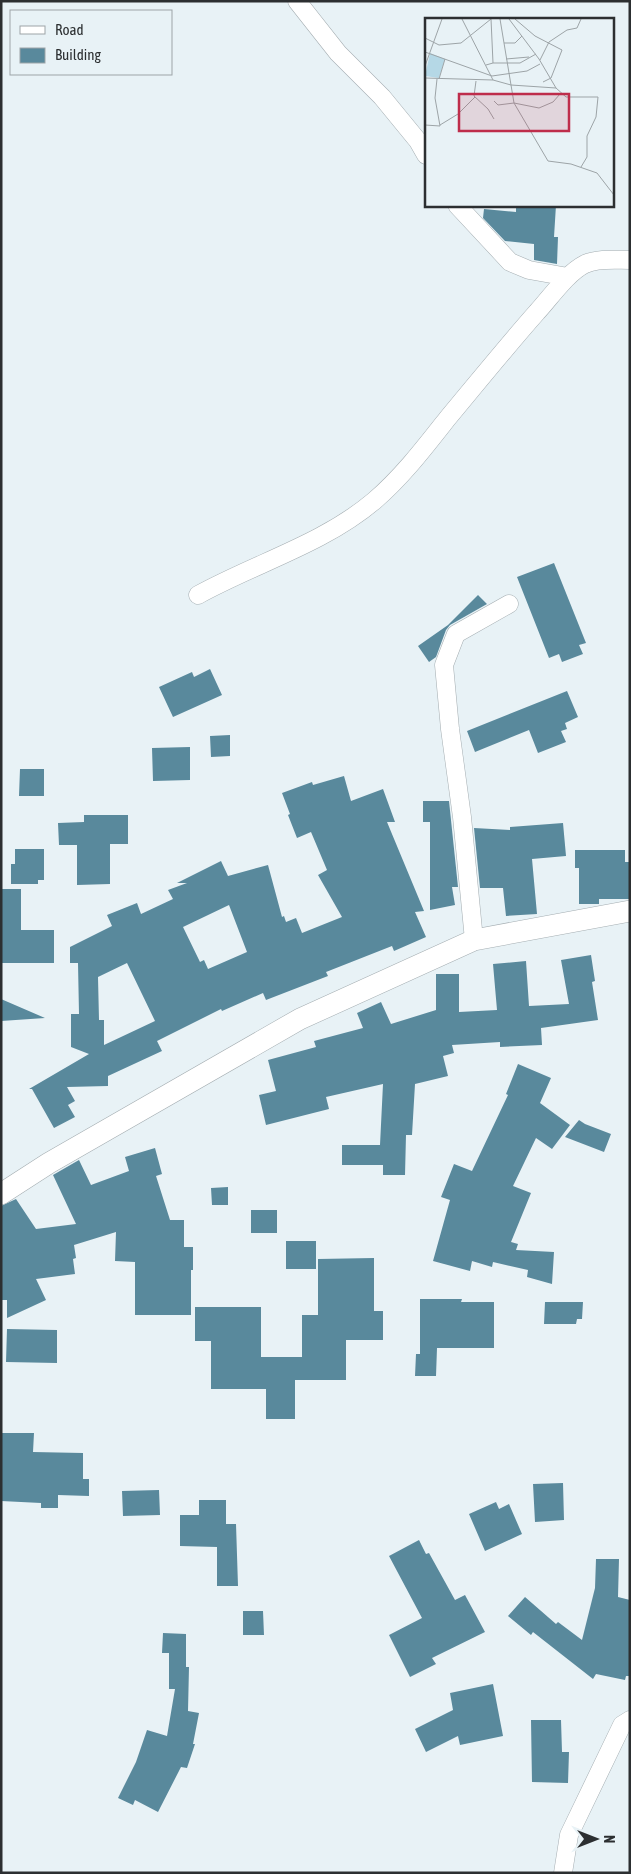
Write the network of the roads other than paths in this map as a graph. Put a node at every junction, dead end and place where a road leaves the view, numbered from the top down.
1 (297, 1) edge
2 (425, 153) edge
3 (458, 206) edge
4 (630, 260) edge
5 (568, 277) junction
6 (198, 595) dead end
7 (509, 604) dead end
8 (630, 911) edge
9 (474, 940) junction
10 (1, 1194) edge
11 (630, 1720) edge
12 (563, 1873) edge

1 - 2 street
3 - 5 street
4 - 5 street
5 - 6 street
7 - 9 street
8 - 9 street
9 - 10 street
11 - 12 street

